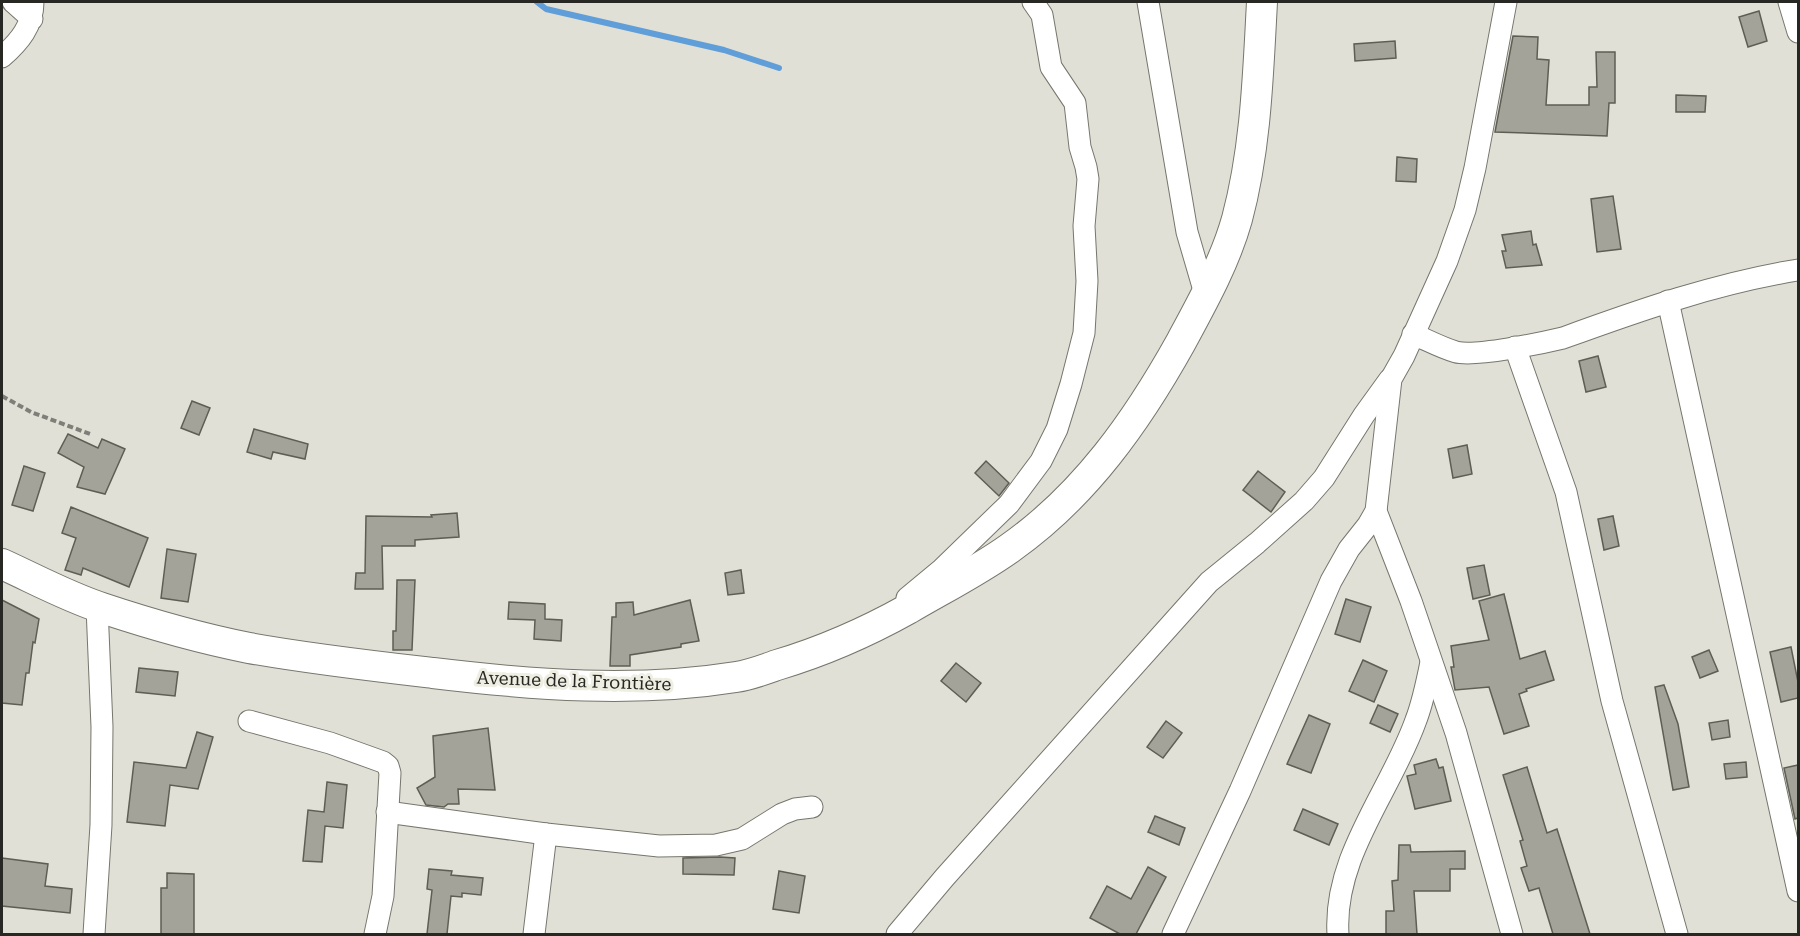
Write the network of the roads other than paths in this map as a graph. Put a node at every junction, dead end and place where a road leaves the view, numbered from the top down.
1 (13, 2) edge
2 (1033, 2) edge
3 (1148, 2) edge
4 (1262, 2) edge
5 (1506, 2) edge
6 (1789, 2) edge
7 (32, 10) edge
8 (1798, 32) edge
9 (2, 57) edge
10 (1798, 270) edge
11 (1206, 297) junction
12 (1668, 301) junction
13 (1413, 334) junction
14 (1515, 347) junction
15 (1391, 378) junction
16 (1376, 511) junction
17 (2, 564) edge
18 (97, 606) junction
19 (865, 633) junction
20 (1431, 660) junction
21 (249, 721) dead end
22 (812, 807) dead end
23 (387, 812) junction
24 (546, 834) junction
25 (1798, 891) edge
26 (94, 934) edge
27 (375, 934) edge
28 (534, 934) edge
29 (897, 934) edge
30 (1173, 934) edge
31 (1338, 934) edge
32 (1512, 934) edge
33 (1677, 934) edge

1 - 7 street
2 - 19 street
3 - 11 street
4 - 11 street, Avenue de la Frontière
5 - 13 street
6 - 8 street
7 - 9 street
10 - 12 street
11 - 19 street, Avenue de la Frontière
12 - 14 street
12 - 25 street
13 - 14 street
13 - 15 street
14 - 33 street
15 - 16 street
15 - 29 street
16 - 20 street
16 - 30 street
17 - 18 street, Avenue de la Frontière
18 - 19 street, Avenue de la Frontière
18 - 26 street
20 - 31 street
20 - 32 street
21 - 23 street
22 - 24 street
23 - 24 street
23 - 27 street
24 - 28 street

